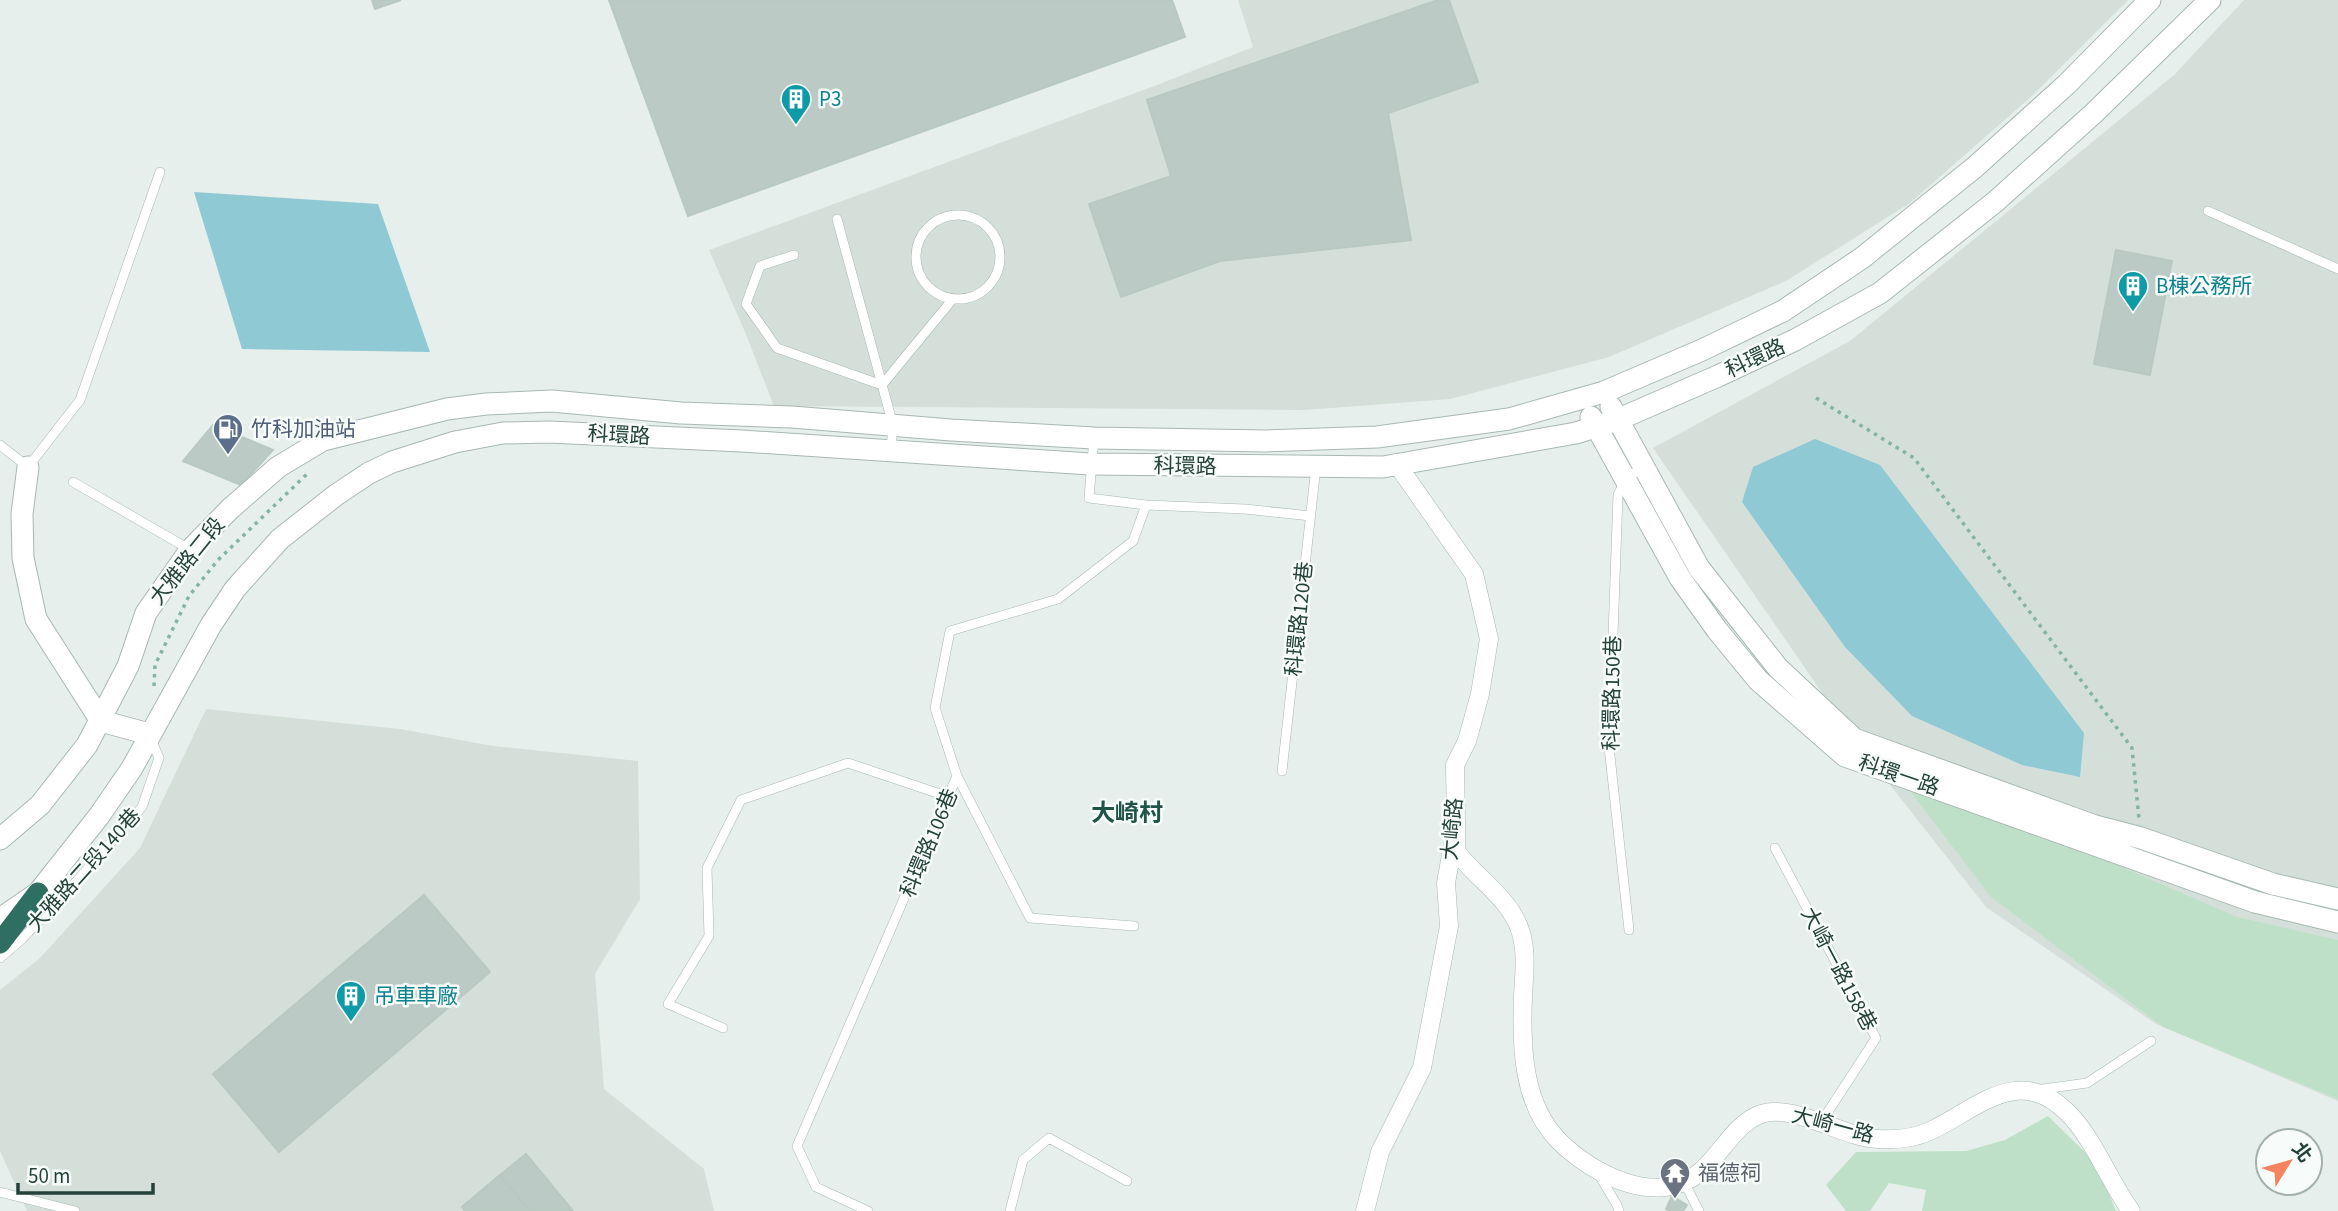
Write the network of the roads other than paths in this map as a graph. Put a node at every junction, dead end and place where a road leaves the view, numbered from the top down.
1 (2150, 0) edge
2 (2210, 0) edge
3 (160, 172) dead end
4 (2208, 211) dead end
5 (837, 219) dead end
6 (794, 255) dead end
7 (2338, 269) edge
8 (952, 300) junction
9 (881, 385) junction
10 (1604, 392) junction
11 (1581, 400) junction
12 (1607, 423) junction
13 (893, 425) junction
14 (1094, 438) junction
15 (323, 440) joint
16 (0, 445) edge
17 (891, 450) junction
18 (1396, 463) junction
19 (1090, 464) junction
20 (28, 467) junction
21 (1316, 467) junction
22 (1634, 473) junction
23 (73, 482) dead end
24 (1146, 505) junction
25 (1311, 516) junction
26 (190, 550) junction
27 (101, 721) junction
28 (149, 734) junction
29 (1282, 771) dead end
30 (957, 776) junction
31 (949, 797) junction
32 (1456, 827) junction
33 (0, 839) edge
34 (1775, 848) dead end
35 (2273, 884) junction
36 (38, 893) junction
37 (2338, 899) edge
38 (2255, 902) junction
39 (0, 919) edge
40 (2338, 922) edge
41 (1134, 926) dead end
42 (1629, 930) dead end
43 (0, 943) edge
44 (0, 958) edge
45 (723, 1028) dead end
46 (2151, 1041) dead end
47 (2024, 1092) junction
48 (1820, 1124) junction
49 (1594, 1168) junction
50 (1127, 1181) dead end
51 (1685, 1184) junction
52 (0, 1192) edge
53 (75, 1211) edge
54 (868, 1211) edge
55 (1010, 1211) edge
56 (1365, 1211) edge
57 (1619, 1211) edge
58 (1699, 1211) edge
59 (2131, 1211) edge

1 - 10 street, 科環路
2 - 12 street, 科環路
3 - 20 lane
4 - 7 lane
5 - 9 lane
6 - 9 lane
8 - 8 lane
8 - 9 lane
9 - 13 lane
10 - 11 street, 科環路
10 - 12 street, 科環一路
11 - 12 street, 科環一路
11 - 14 street, 科環路
12 - 18 street, 科環路
12 - 22 street, 科環一路
13 - 14 street, 科環路
13 - 15 street, 科環路
13 - 17 lane
14 - 19 lane
15 - 26 street, 大雅路二段
16 - 20 lane
17 - 19 street, 科環路
17 - 28 street, 科環路
18 - 21 street, 科環路
18 - 32 street, 大崎路
19 - 21 street, 科環路
19 - 24 lane
20 - 27 street
21 - 25 lane, 科環路120巷
22 - 35 street, 科環一路
22 - 38 street, 科環一路
22 - 42 lane, 科環路150巷
23 - 26 lane
24 - 25 lane
24 - 30 lane, 科環路106巷
25 - 29 lane, 科環路120巷
26 - 27 street, 大雅路二段
27 - 28 street
27 - 33 street, 大雅路二段
28 - 36 street
28 - 44 lane, 大雅路二段140巷
30 - 31 lane, 科環路106巷
30 - 41 lane
31 - 45 lane
31 - 54 lane, 科環路106巷
32 - 49 street
32 - 56 street, 大崎路
34 - 48 lane, 大崎一路158巷
35 - 37 street, 科環一路
35 - 38 lane
36 - 39 street
36 - 43 highway
38 - 40 street, 科環一路
46 - 47 lane
47 - 48 street, 大崎一路
47 - 59 street
48 - 51 street, 大崎一路
49 - 51 street
49 - 57 lane
50 - 55 lane
51 - 58 lane
52 - 53 lane

